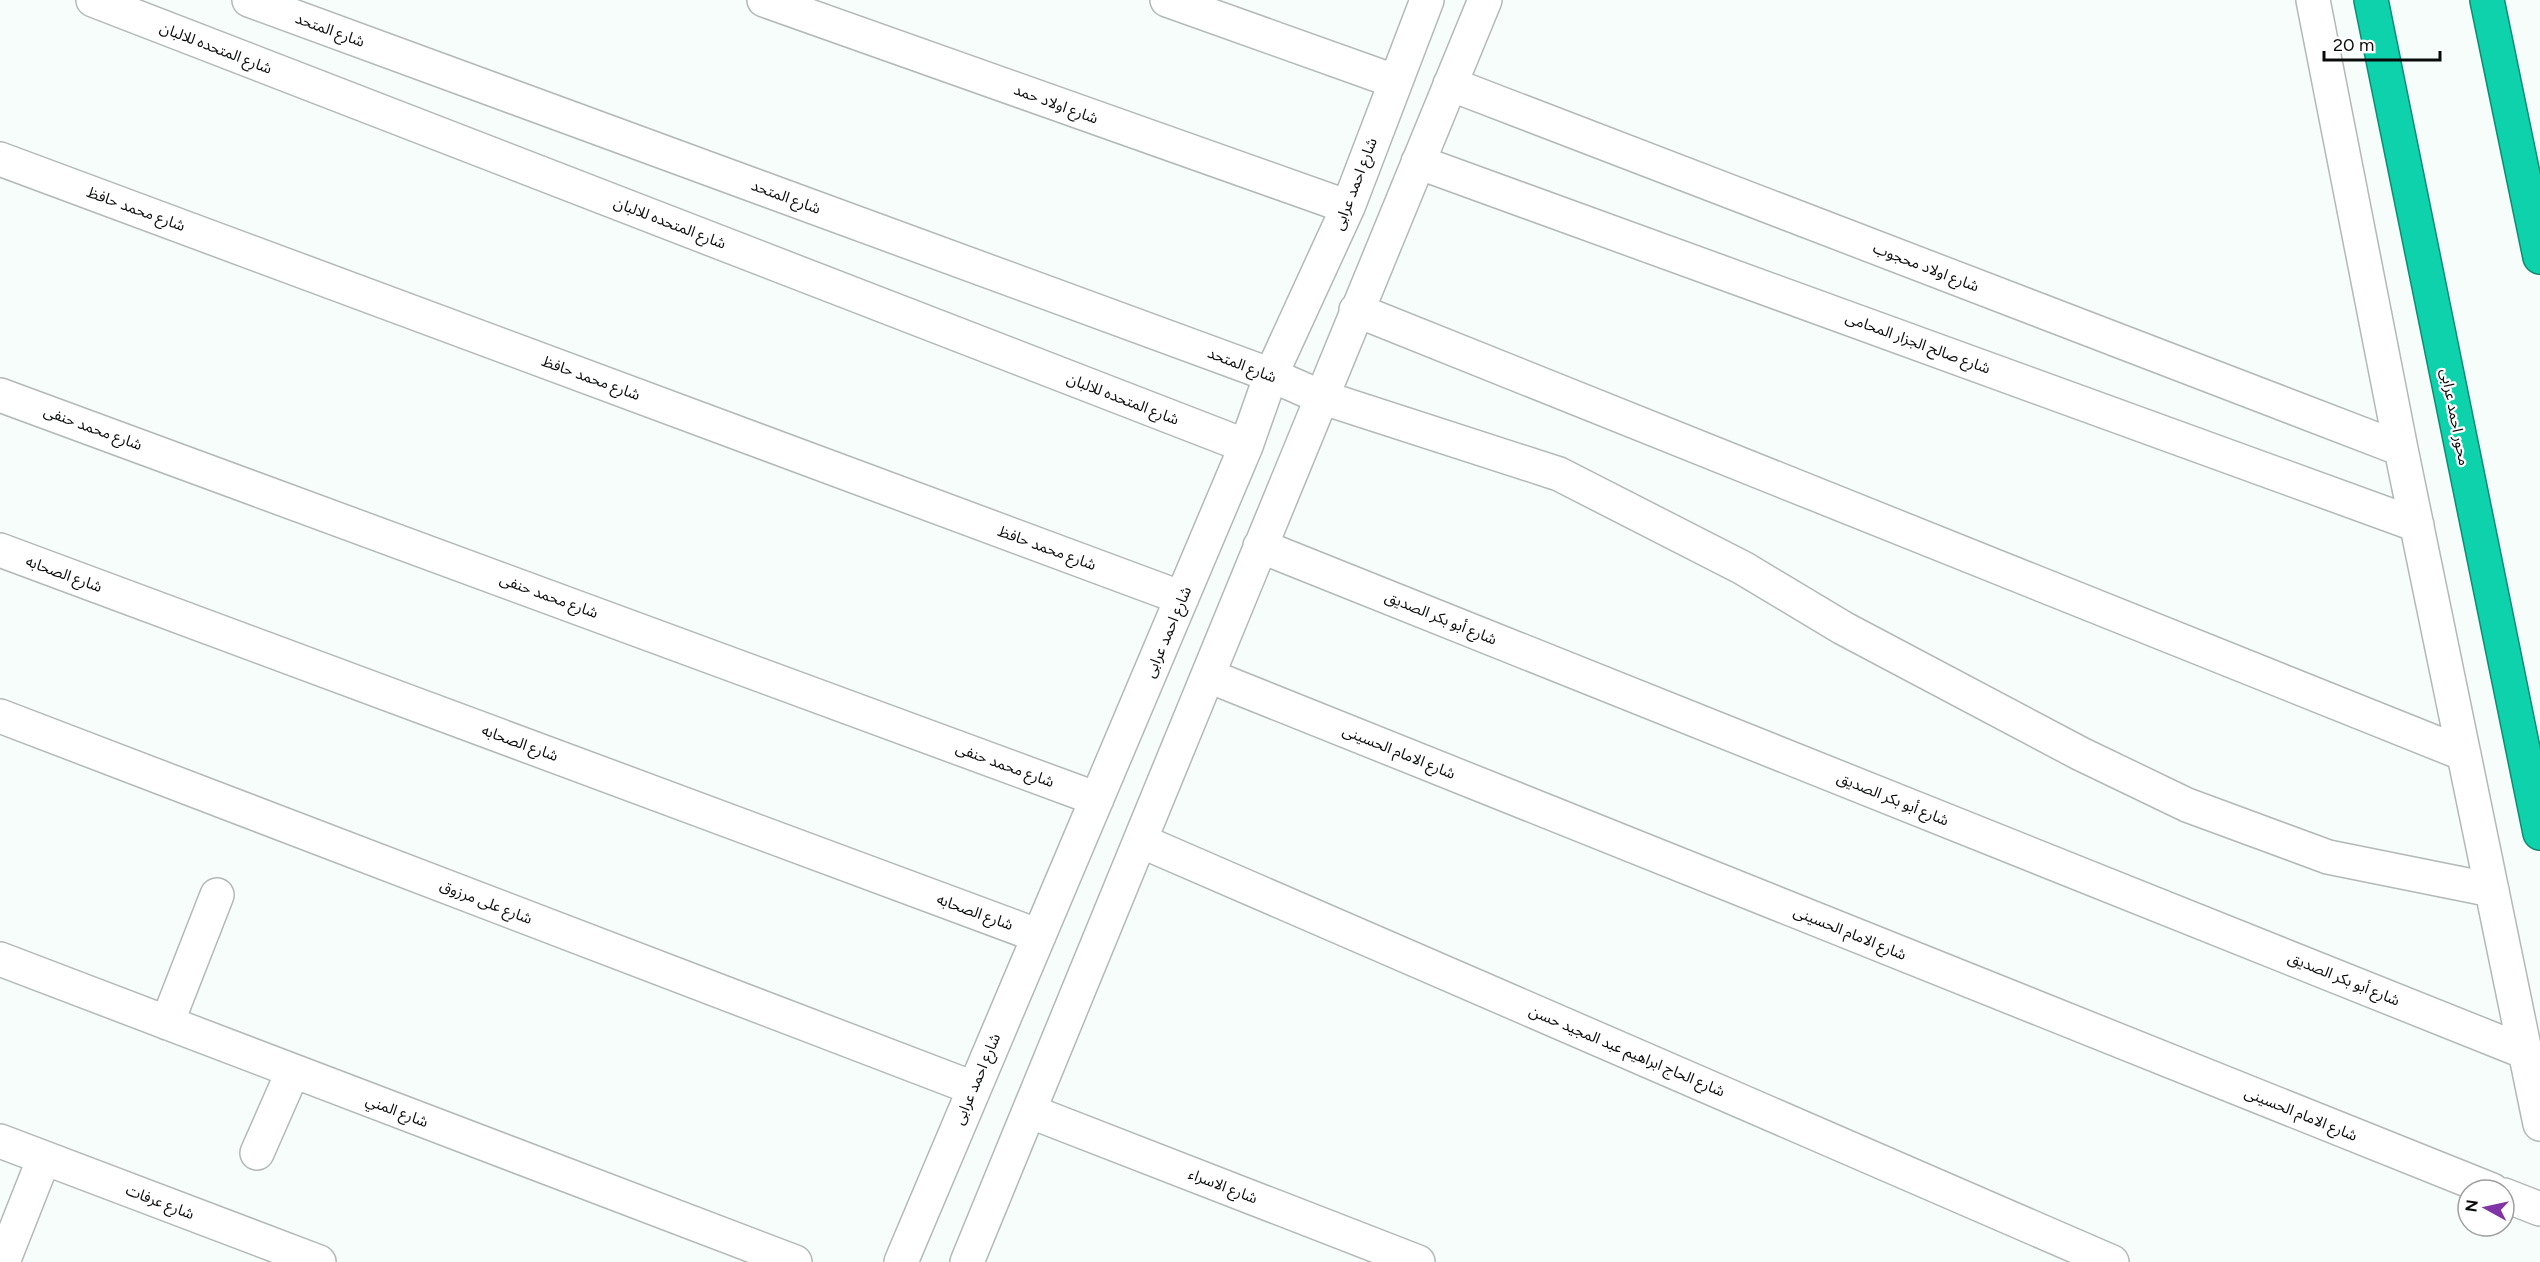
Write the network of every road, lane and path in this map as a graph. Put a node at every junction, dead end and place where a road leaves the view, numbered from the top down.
1 (93, 0) edge
2 (249, 0) edge
3 (764, 0) edge
4 (1167, 0) edge
5 (1427, 0) edge
6 (1485, 0) edge
7 (2313, 0) edge
8 (2372, 0) edge
9 (2487, 0) edge
10 (1394, 81) junction
11 (1450, 84) junction
12 (0, 159) edge
13 (1418, 162) junction
14 (1348, 207) junction
15 (2540, 257) edge
16 (1356, 310) junction
17 (1271, 375) junction
18 (0, 394) edge
19 (1321, 397) junction
20 (1246, 446) junction
21 (2401, 449) junction
22 (2417, 525) junction
23 (1260, 546) junction
24 (0, 550) edge
25 (1182, 598) junction
26 (1209, 676) junction
27 (0, 716) edge
28 (2464, 754) junction
29 (1097, 799) junction
30 (2540, 833) edge
31 (1141, 841) junction
32 (2492, 890) junction
33 (217, 895) dead end
34 (1040, 936) junction
35 (0, 959) edge
36 (167, 1023) junction
37 (2525, 1052) junction
38 (294, 1071) junction
39 (973, 1088) junction
40 (1029, 1111) junction
41 (2540, 1124) edge
42 (0, 1141) edge
43 (257, 1153) dead end
44 (44, 1158) junction
45 (2462, 1178) edge
46 (2516, 1200) edge
47 (2540, 1209) edge
48 (3, 1262) edge
49 (319, 1262) edge
50 (795, 1262) edge
51 (901, 1262) edge
52 (967, 1262) edge
53 (1418, 1262) edge
54 (2112, 1262) edge

1 - 20 street, شارع المتحده للالبان
2 - 17 street, شارع المتحد
3 - 14 street, شارع اولاد حمد
4 - 10 street
5 - 10 street, شارع احمد عرابى
6 - 11 street
7 - 21 street
8 - 30 highway, محور احمد عرابى
9 - 15 highway
10 - 14 street, شارع احمد عرابى
11 - 13 street
11 - 21 street, شارع اولاد محجوب
12 - 25 street, شارع محمد حافظ
13 - 16 street
13 - 22 street, شارع صالح الجزار المحامى
14 - 17 street, شارع احمد عرابى
16 - 19 street
16 - 28 street
17 - 19 street, شارع المتحد
17 - 20 street, شارع احمد عرابى
18 - 29 street, شارع محمد حنفى
19 - 23 street
19 - 32 street, شارع المتحد
20 - 25 street, شارع احمد عرابى
21 - 22 street
22 - 28 street
23 - 26 street
23 - 37 street, شارع أبو بكر الصديق
24 - 34 street, شارع الصحابه
25 - 29 street, شارع احمد عرابى
26 - 31 street
26 - 45 street, شارع الامام الحسينى
27 - 39 street, شارع على مرزوق
28 - 32 street
29 - 34 street, شارع احمد عرابى
31 - 40 street
31 - 54 street, شارع الحاج ابراهيم عبد المجيد حسن
32 - 37 street
33 - 36 street
34 - 39 street, شارع احمد عرابى
35 - 36 street, شارع المني
36 - 38 street, شارع المني
37 - 41 street
38 - 43 street
38 - 50 street, شارع المني
39 - 51 street, شارع احمد عرابى
40 - 52 street
40 - 53 street, شارع الاسراء
42 - 44 street, شارع عرفات
44 - 48 street
44 - 49 street, شارع عرفات
46 - 47 street

